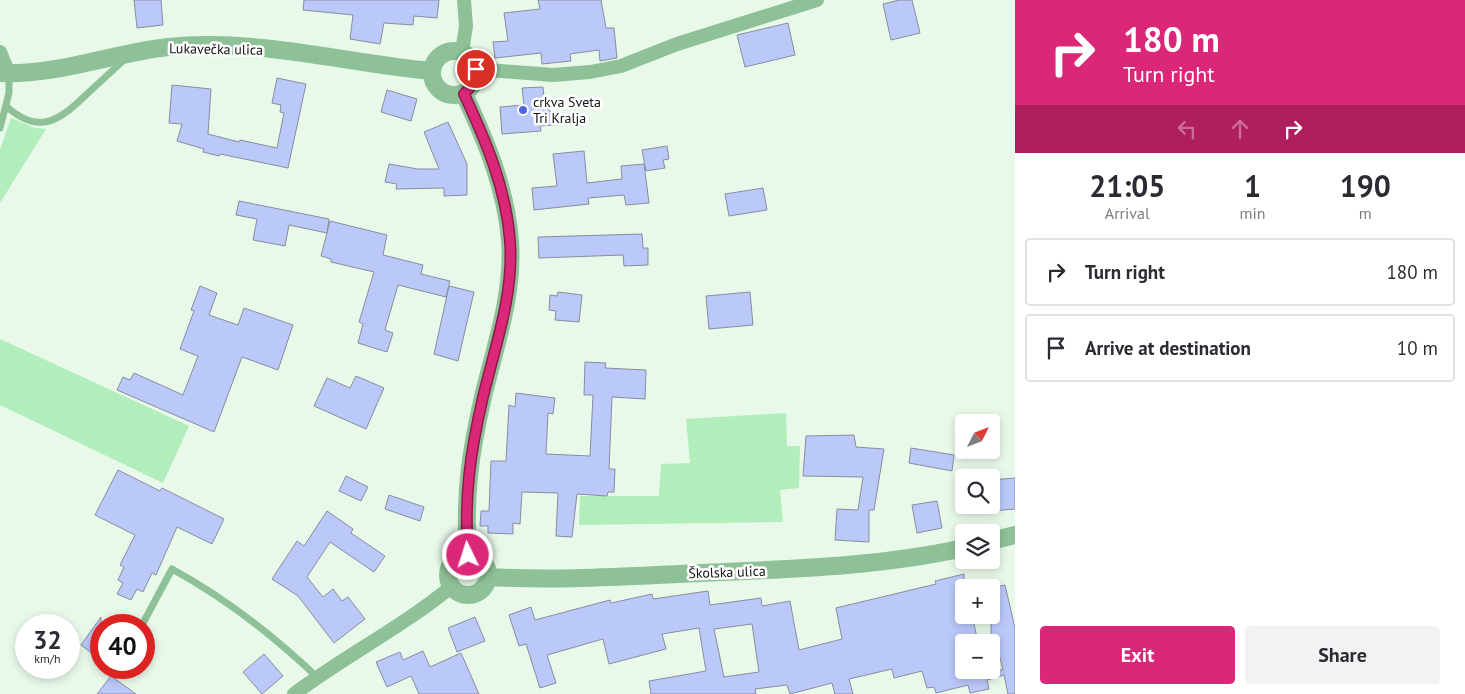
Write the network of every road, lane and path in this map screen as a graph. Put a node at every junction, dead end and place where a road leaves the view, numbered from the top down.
1 (464, 0) edge
2 (817, 0) edge
3 (0, 52) edge
4 (462, 52) junction
5 (130, 54) junction
6 (476, 69) junction
7 (432, 72) junction
8 (5, 73) edge
9 (464, 94) junction
10 (6, 106) junction
11 (0, 128) edge
12 (1015, 534) edge
13 (1000, 538) edge
14 (955, 550) edge
15 (468, 555) junction
16 (489, 577) junction
17 (451, 587) junction
18 (148, 614) edge
19 (317, 677) junction
20 (294, 694) edge

1 - 4 street
2 - 6 street
3 - 8 street
4 - 6 street
4 - 7 street
5 - 7 street, Lukavečka ulica
5 - 8 street, Lukavečka ulica
5 - 10 lane
6 - 9 street
7 - 9 street
8 - 10 lane
9 - 15 street
10 - 11 lane
12 - 13 street
14 - 16 street, Školska ulica
15 - 16 street
15 - 17 street
16 - 17 street
17 - 19 street
18 - 19 lane
19 - 20 street

